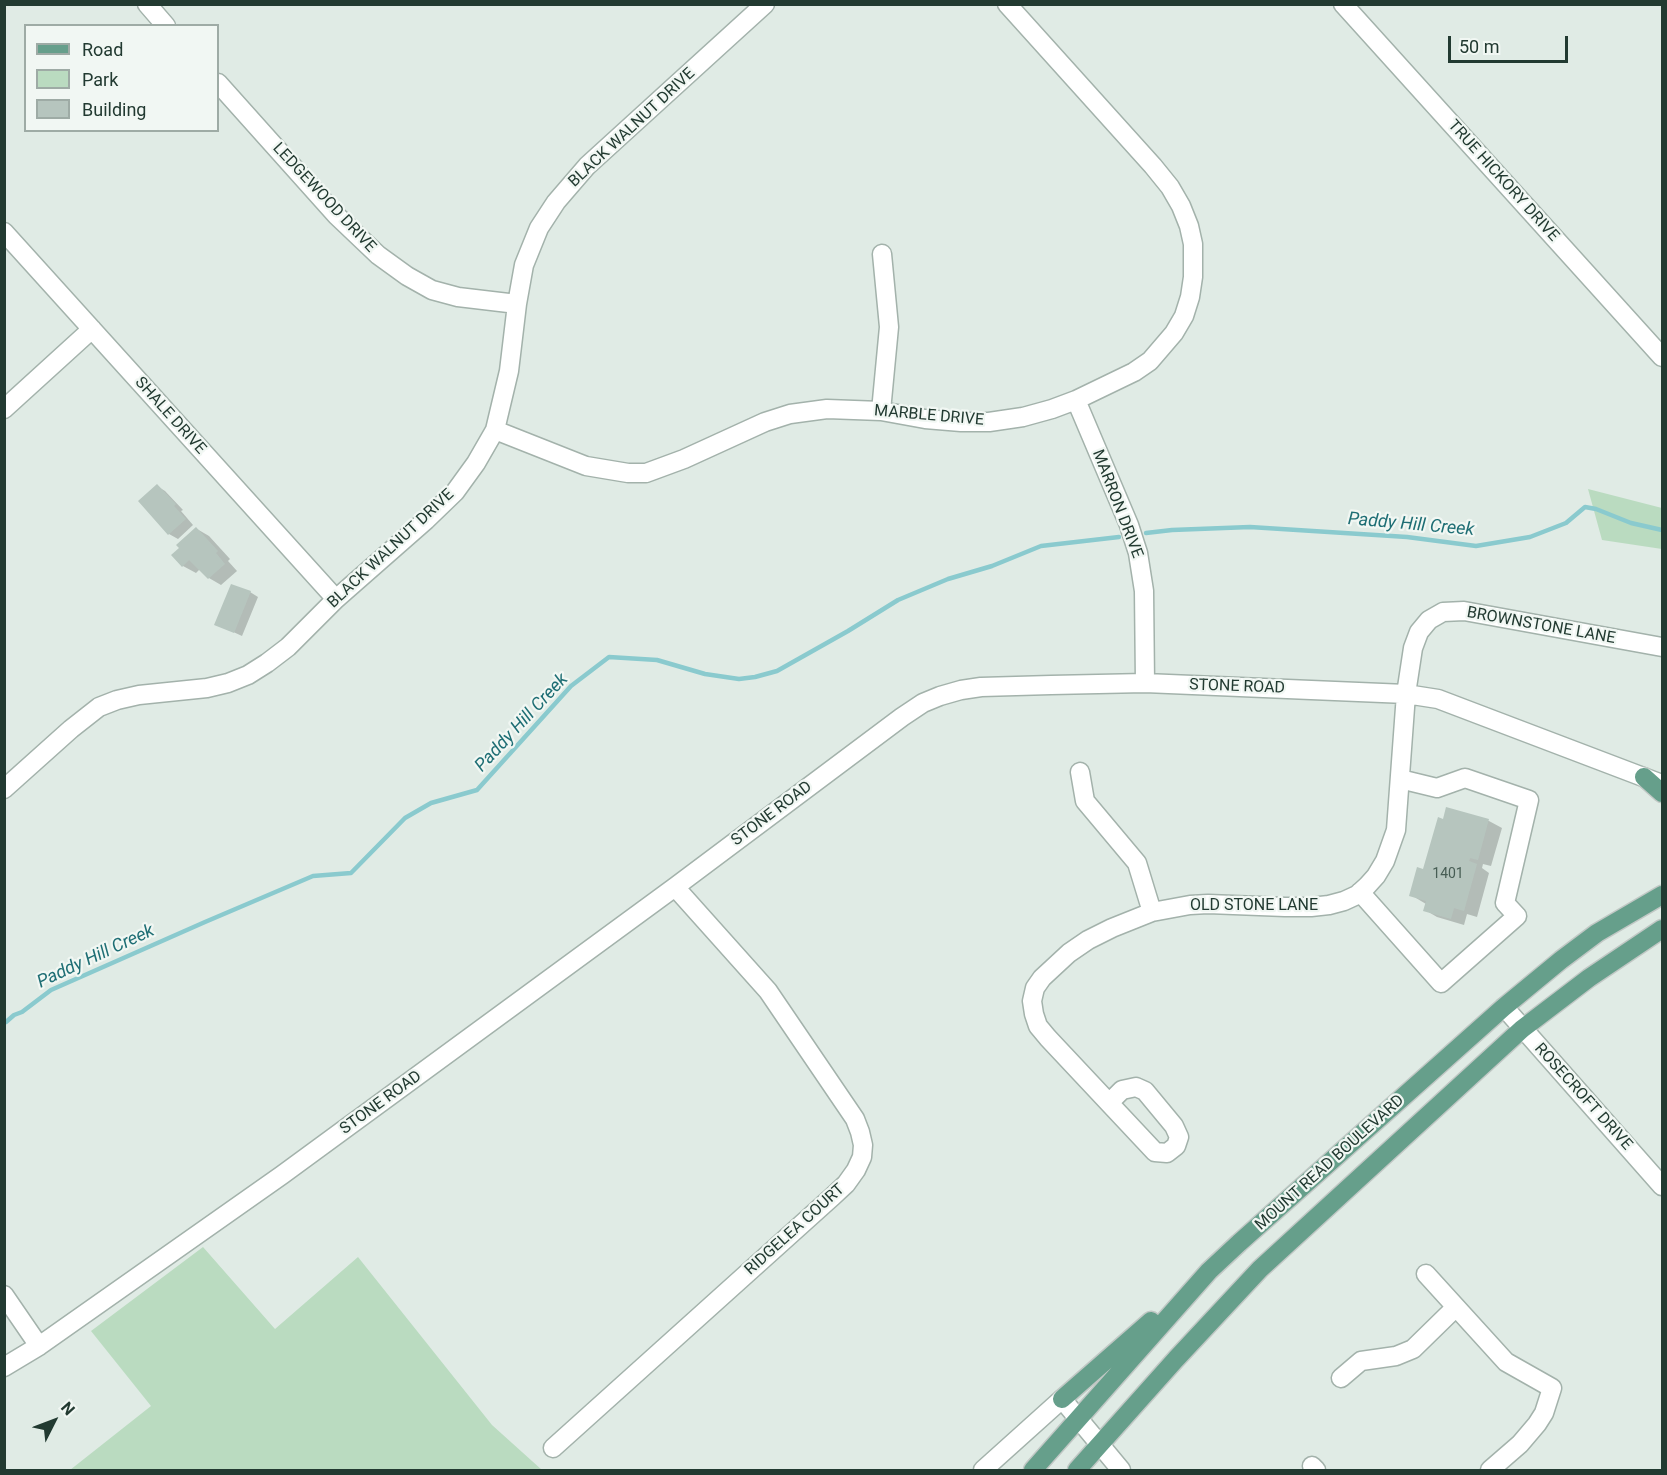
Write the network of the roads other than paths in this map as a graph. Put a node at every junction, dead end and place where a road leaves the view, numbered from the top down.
1 (147, 4) edge
2 (765, 4) edge
3 (1007, 4) edge
4 (1343, 4) edge
5 (164, 24) edge
6 (219, 84) edge
7 (4, 231) edge
8 (882, 254) dead end
9 (518, 304) junction
10 (92, 329) junction
11 (1662, 357) edge
12 (1076, 400) junction
13 (4, 409) edge
14 (881, 411) junction
15 (495, 430) junction
16 (336, 599) junction
17 (1662, 647) edge
18 (1145, 684) junction
19 (1406, 694) junction
20 (1080, 772) dead end
21 (1644, 777) junction
22 (1400, 779) junction
23 (1662, 784) edge
24 (4, 789) edge
25 (1662, 793) edge
26 (675, 887) junction
27 (1360, 892) junction
28 (1662, 895) edge
29 (1152, 912) junction
30 (1662, 929) edge
31 (1504, 1007) junction
32 (1522, 1029) junction
33 (1109, 1103) dead end
34 (1662, 1186) edge
35 (1209, 1271) junction
36 (1426, 1274) dead end
37 (4, 1295) edge
38 (1456, 1307) junction
39 (39, 1346) junction
40 (4, 1367) edge
41 (1341, 1378) dead end
42 (1062, 1399) junction
43 (1078, 1418) junction
44 (1100, 1445) junction
45 (553, 1448) dead end
46 (983, 1470) edge
47 (1033, 1470) edge
48 (1077, 1470) edge
49 (1121, 1470) edge
50 (1490, 1470) edge

1 - 5 street
2 - 9 street, BLACK WALNUT DRIVE
3 - 12 street, MARBLE DRIVE
4 - 11 street, TRUE HICKORY DRIVE
6 - 9 street, LEDGEWOOD DRIVE
7 - 10 street, SHALE DRIVE
8 - 14 street
9 - 15 street, BLACK WALNUT DRIVE
10 - 13 street
10 - 16 street, SHALE DRIVE
12 - 14 street, MARBLE DRIVE
12 - 18 street, MARRON DRIVE
14 - 15 street, MARBLE DRIVE
15 - 16 street, BLACK WALNUT DRIVE
16 - 24 street, BLACK WALNUT DRIVE
17 - 19 street, BROWNSTONE LANE
18 - 19 street, STONE ROAD
18 - 26 street, STONE ROAD
19 - 21 street, STONE ROAD
19 - 22 street, OLD STONE LANE
20 - 29 street
21 - 23 street, STONE ROAD
21 - 25 main road
22 - 27 street, OLD STONE LANE
22 - 27 street
26 - 39 street, STONE ROAD
26 - 45 street, RIDGELEA COURT
27 - 29 street, OLD STONE LANE
28 - 31 main road, MOUNT READ BOULEVARD
29 - 33 street, OLD STONE LANE
30 - 32 main road, MOUNT READ BOULEVARD
31 - 32 street, ROSECROFT DRIVE
31 - 35 main road, MOUNT READ BOULEVARD
32 - 34 street, ROSECROFT DRIVE
32 - 44 main road, MOUNT READ BOULEVARD
35 - 42 main road
35 - 43 main road, MOUNT READ BOULEVARD
36 - 38 street
37 - 39 street
38 - 41 street
38 - 50 street
39 - 40 street, STONE ROAD
42 - 43 street
42 - 46 street
43 - 44 street
43 - 47 main road, MOUNT READ BOULEVARD
44 - 48 main road, MOUNT READ BOULEVARD
44 - 49 street

